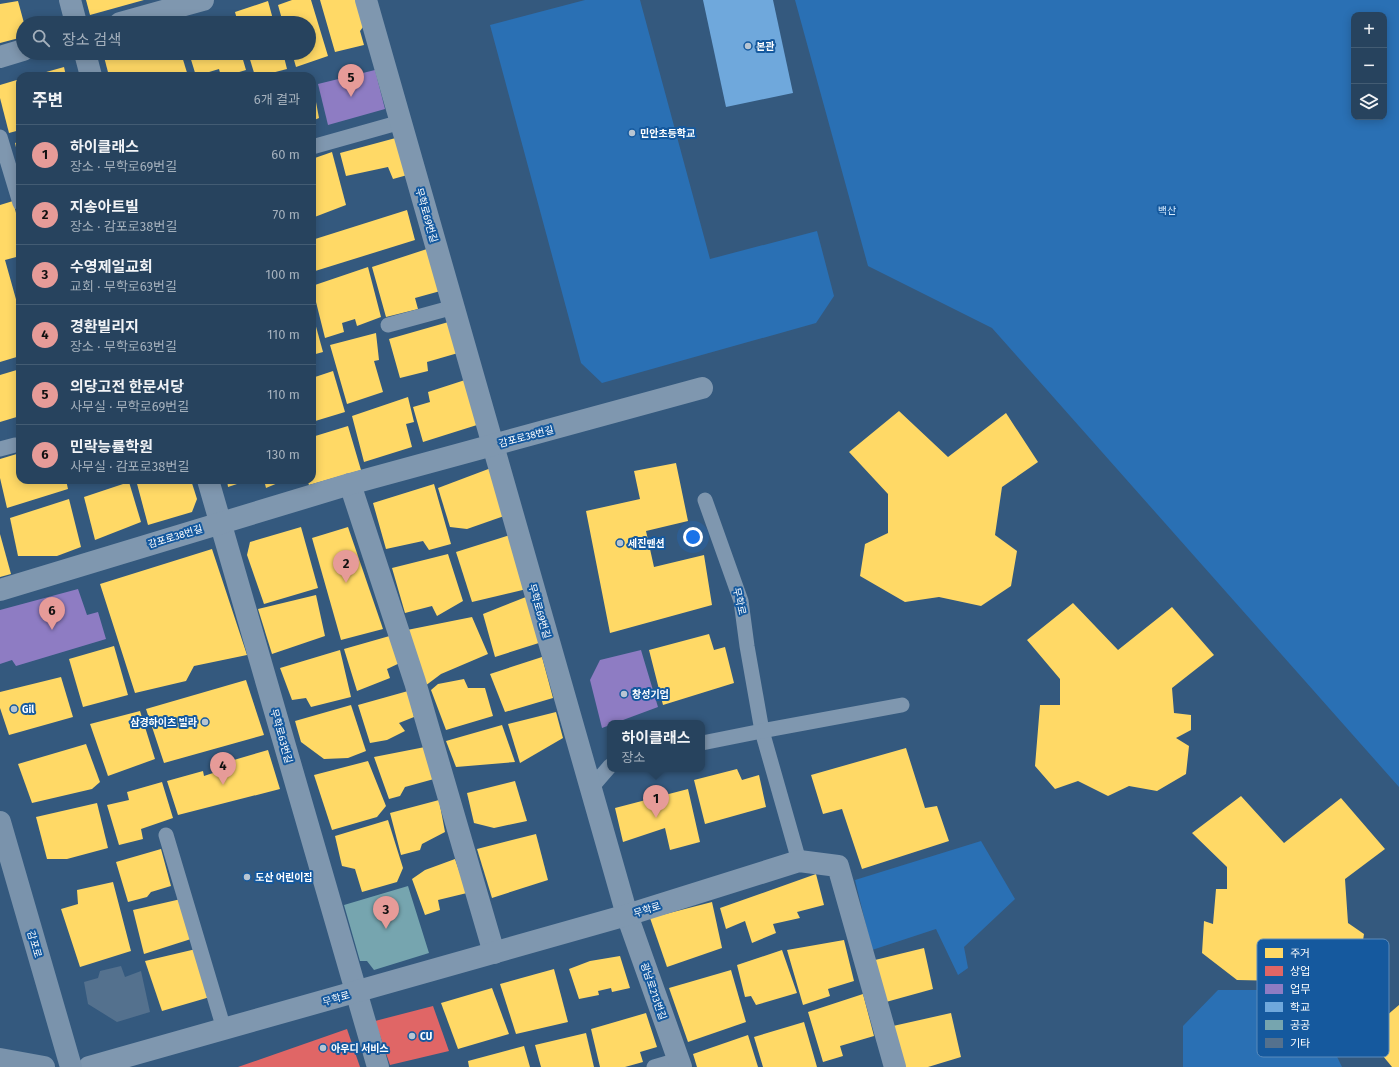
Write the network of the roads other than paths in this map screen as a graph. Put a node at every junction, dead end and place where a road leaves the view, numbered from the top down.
1 (70, 0) edge
2 (203, 0) edge
3 (366, 0) edge
4 (74, 16) edge
5 (145, 16) edge
6 (16, 52) edge
7 (0, 57) edge
8 (87, 60) edge
9 (91, 72) edge
10 (401, 122) junction
11 (0, 136) edge
12 (316, 146) edge
13 (16, 190) edge
14 (454, 307) junction
15 (388, 325) dead end
16 (702, 388) dead end
17 (15, 445) dead end
18 (493, 445) junction
19 (0, 450) edge
20 (209, 484) edge
21 (350, 484) junction
22 (705, 500) dead end
23 (220, 523) junction
24 (0, 590) edge
25 (902, 705) dead end
26 (762, 731) junction
27 (705, 742) edge
28 (607, 769) edge
29 (591, 788) junction
30 (0, 822) edge
31 (166, 836) dead end
32 (799, 861) junction
33 (627, 915) junction
34 (494, 953) junction
35 (356, 992) junction
36 (224, 1029) junction
37 (0, 1059) edge
38 (679, 1064) edge
39 (44, 1067) edge
40 (71, 1067) edge
41 (89, 1067) edge
42 (378, 1067) edge
43 (654, 1067) edge
44 (895, 1067) edge

1 - 4 street
2 - 5 street
3 - 10 street, 무학로69번길
6 - 7 street
8 - 9 street
10 - 12 lane
10 - 14 street, 무학로69번길
11 - 13 lane
14 - 15 lane
14 - 18 street, 무학로69번길
16 - 18 street, 감포로38번길
17 - 19 lane
18 - 21 street, 감포로38번길
18 - 29 street, 무학로69번길
20 - 23 street, 무학로63번길
21 - 23 street, 감포로38번길
21 - 34 street
22 - 26 lane, 무학로
23 - 24 street, 감포로38번길
23 - 35 street, 무학로63번길
25 - 26 lane
26 - 27 lane
26 - 32 lane, 무학로
28 - 29 lane
29 - 33 street, 무학로69번길
30 - 40 street, 감포로
31 - 36 lane
32 - 33 street, 무학로
32 - 44 street, 무학로
33 - 34 street, 무학로
33 - 38 street, 광남로213번길
34 - 35 street, 무학로
35 - 36 street, 무학로
35 - 42 street, 무학로63번길
36 - 41 street, 무학로
37 - 39 street
38 - 43 lane

